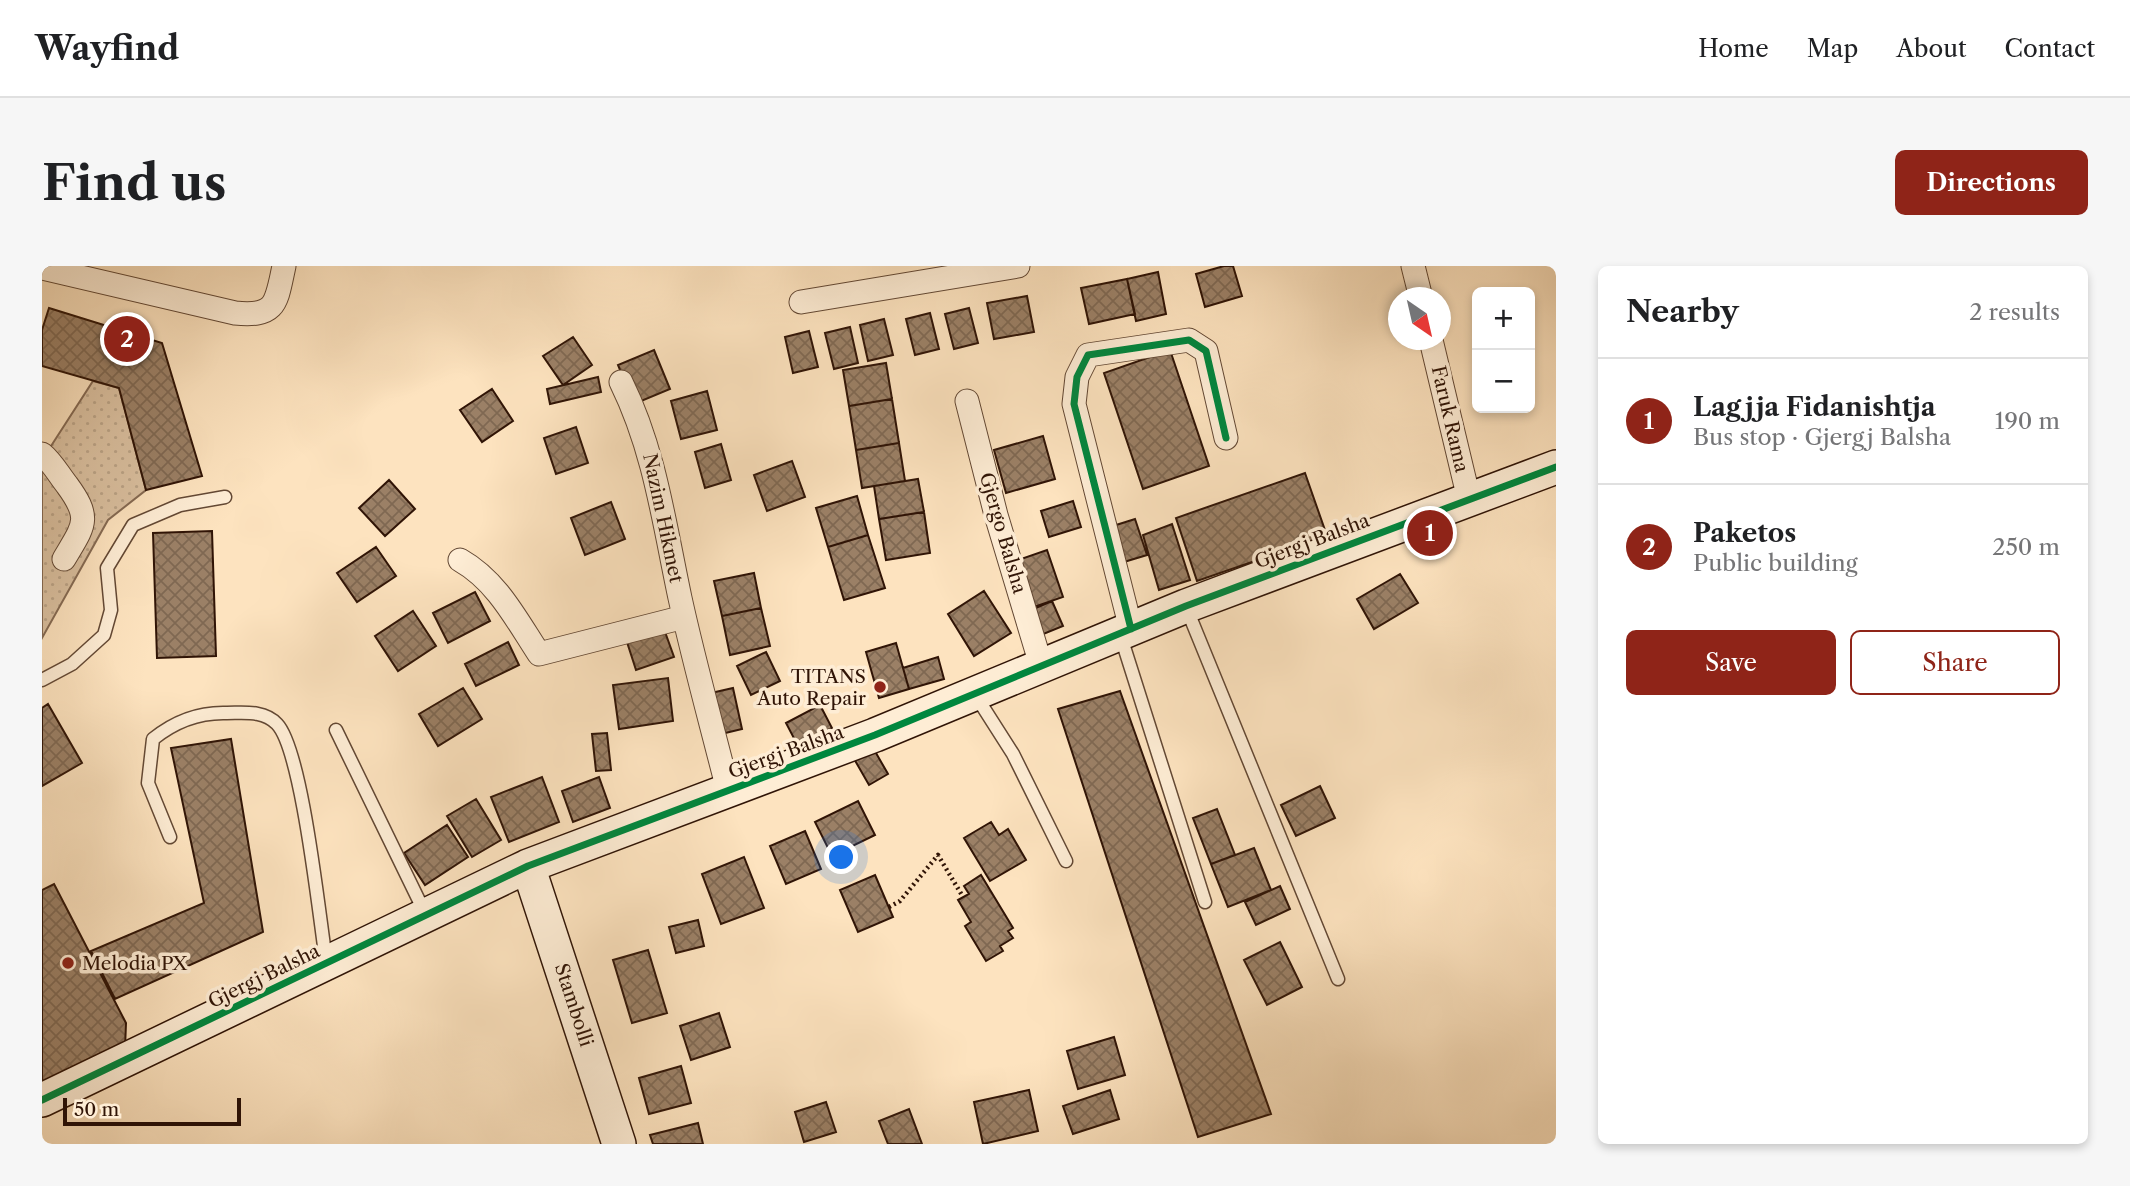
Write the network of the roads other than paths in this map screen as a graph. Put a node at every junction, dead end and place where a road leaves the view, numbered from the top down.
1 (284, 266) edge
2 (1018, 266) edge
3 (1413, 266) edge
4 (42, 268) edge
5 (1418, 287) edge
6 (801, 302) dead end
7 (1433, 350) edge
8 (621, 382) dead end
9 (967, 401) dead end
10 (1226, 438) dead end
11 (42, 454) edge
12 (1556, 467) edge
13 (225, 497) dead end
14 (1469, 499) junction
15 (64, 559) dead end
16 (460, 560) dead end
17 (1186, 606) junction
18 (684, 617) junction
19 (1126, 631) junction
20 (1041, 665) junction
21 (42, 680) edge
22 (974, 693) junction
23 (336, 730) dead end
24 (728, 790) junction
25 (170, 837) dead end
26 (1066, 861) dead end
27 (528, 866) junction
28 (1205, 902) dead end
29 (426, 915) junction
30 (327, 963) junction
31 (1338, 979) dead end
32 (42, 1100) edge
33 (619, 1144) edge

1 - 4 street
2 - 6 street
3 - 5 street
7 - 14 street, Faruk Rama
8 - 18 street, Nazim Hikmet
9 - 20 street, Gjergo Balsha
10 - 19 street
11 - 15 street
12 - 14 street, Gjergj Balsha
13 - 21 lane
14 - 17 street, Gjergj Balsha
16 - 18 street
17 - 19 street, Gjergj Balsha
17 - 31 lane
18 - 24 street, Nazim Hikmet
19 - 20 street, Gjergj Balsha
19 - 28 lane
20 - 22 street, Gjergj Balsha
22 - 24 street, Gjergj Balsha
22 - 26 lane
23 - 29 lane
24 - 27 street, Gjergj Balsha
25 - 30 lane
27 - 29 street, Gjergj Balsha
27 - 33 street, Stambolli
29 - 30 street, Gjergj Balsha
30 - 32 street, Gjergj Balsha

